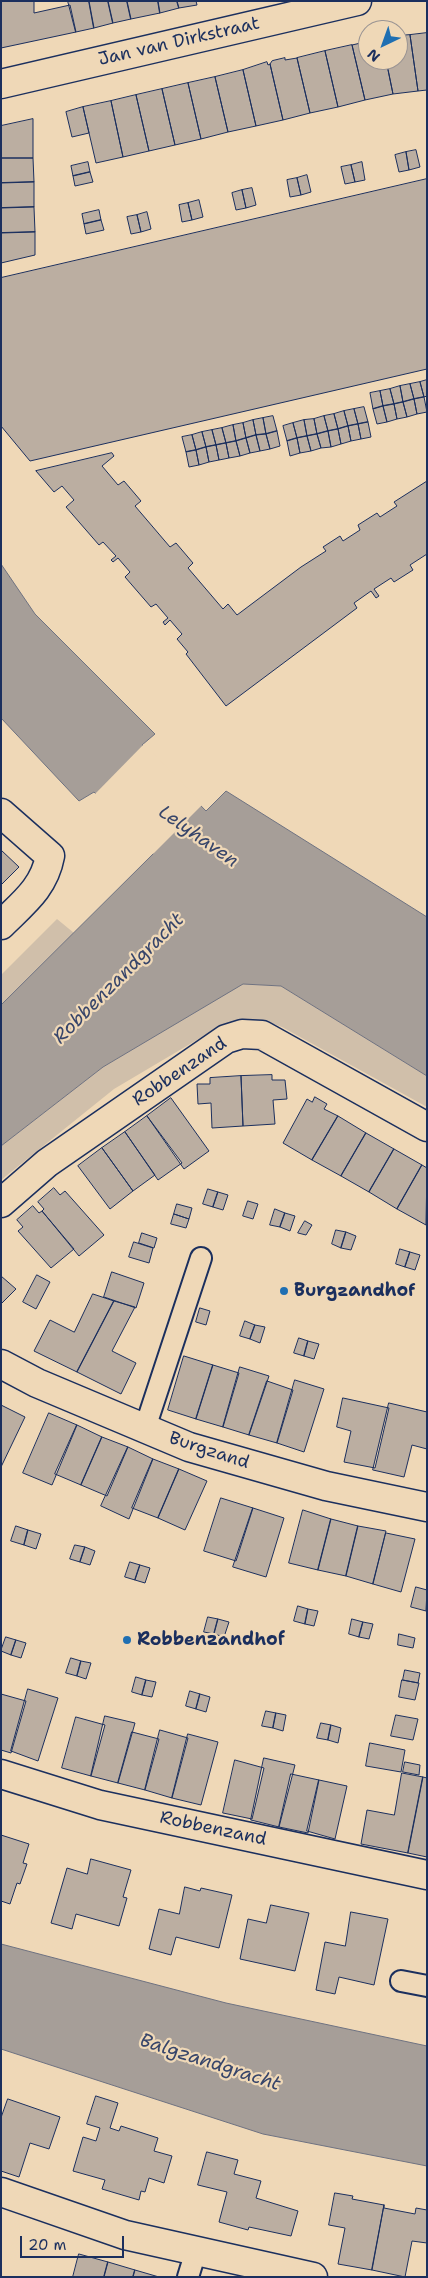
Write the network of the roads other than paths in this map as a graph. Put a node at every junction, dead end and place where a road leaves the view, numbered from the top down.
1 (357, 1) edge
2 (1, 84) edge
3 (1, 813) edge
4 (1, 926) edge
5 (427, 1127) edge
6 (1, 1203) edge
7 (201, 1258) dead end
8 (1, 1364) edge
9 (145, 1428) junction
10 (427, 1507) edge
11 (1, 1774) edge
12 (427, 1875) edge
13 (401, 1981) dead end
14 (427, 1986) edge
15 (1, 2192) edge
16 (196, 2251) junction
17 (188, 2277) edge
18 (314, 2277) edge

1 - 2 street, Jan van Dirkstraat
3 - 4 street
5 - 6 street, Robbenzand
7 - 9 lane
8 - 9 street, Burgzand
9 - 10 street, Burgzand
11 - 12 street, Robbenzand
13 - 14 lane
15 - 16 street
16 - 17 lane
16 - 18 street

